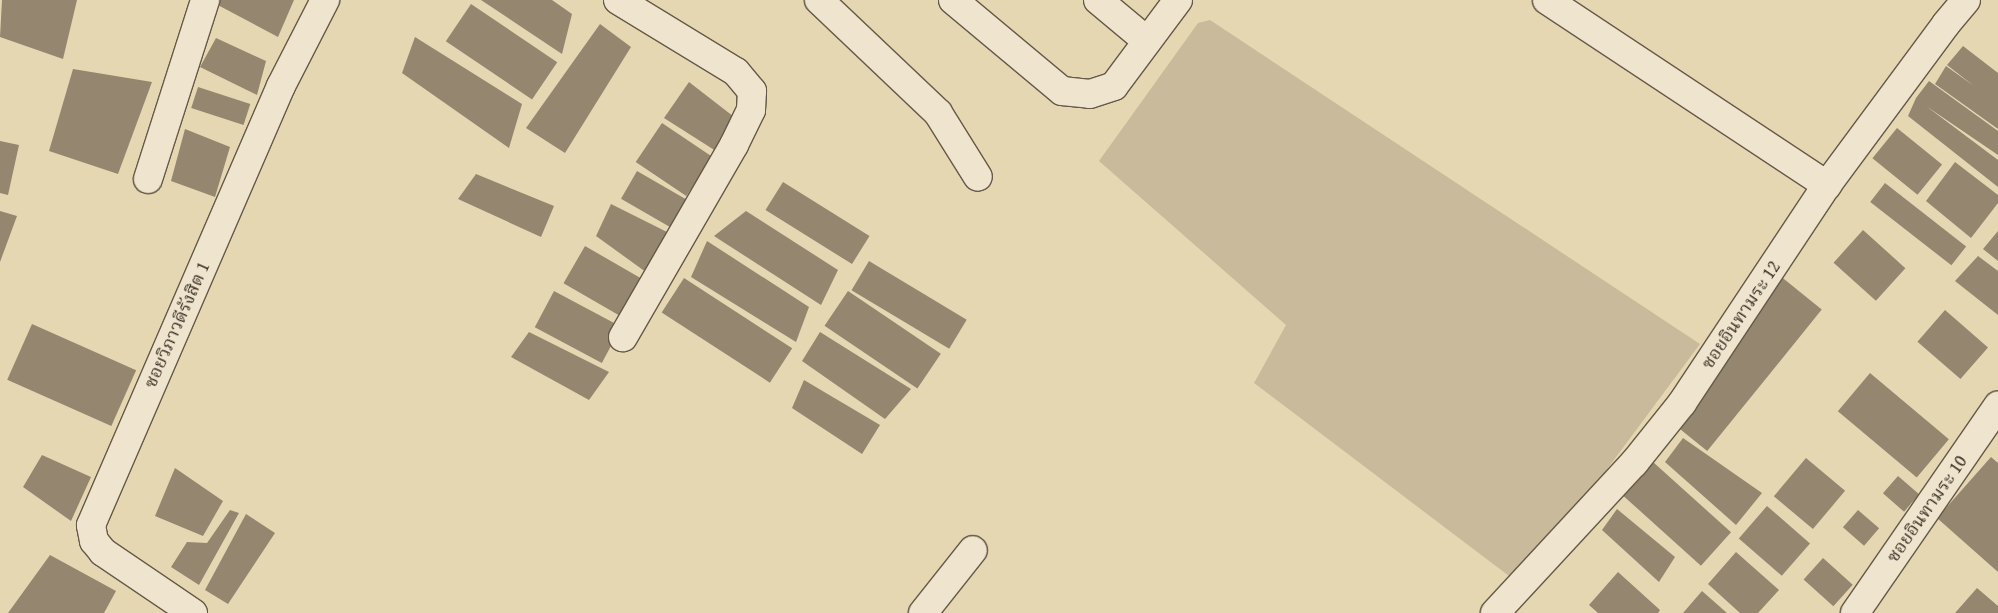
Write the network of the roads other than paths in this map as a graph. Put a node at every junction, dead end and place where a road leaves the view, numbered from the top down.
1 (205, 0) edge
2 (325, 0) edge
3 (618, 0) edge
4 (820, 0) edge
5 (1098, 0) edge
6 (1178, 0) edge
7 (1547, 0) edge
8 (1966, 0) edge
9 (969, 5) edge
10 (1148, 41) junction
11 (978, 177) dead end
12 (148, 179) dead end
13 (1827, 185) junction
14 (623, 338) dead end
15 (1998, 406) edge
16 (973, 550) dead end
17 (193, 613) edge
18 (923, 613) edge
19 (1495, 613) edge
20 (1855, 613) edge

1 - 12 street
2 - 17 street, ซอยวิภาวดีรังสิต 1
3 - 14 street
4 - 11 street
5 - 10 street
6 - 10 street
7 - 13 street
8 - 13 street, ซอยอินทามระ 12
9 - 10 street
13 - 19 street, ซอยอินทามระ 12
15 - 20 street, ซอยอินทามระ 10
16 - 18 street

